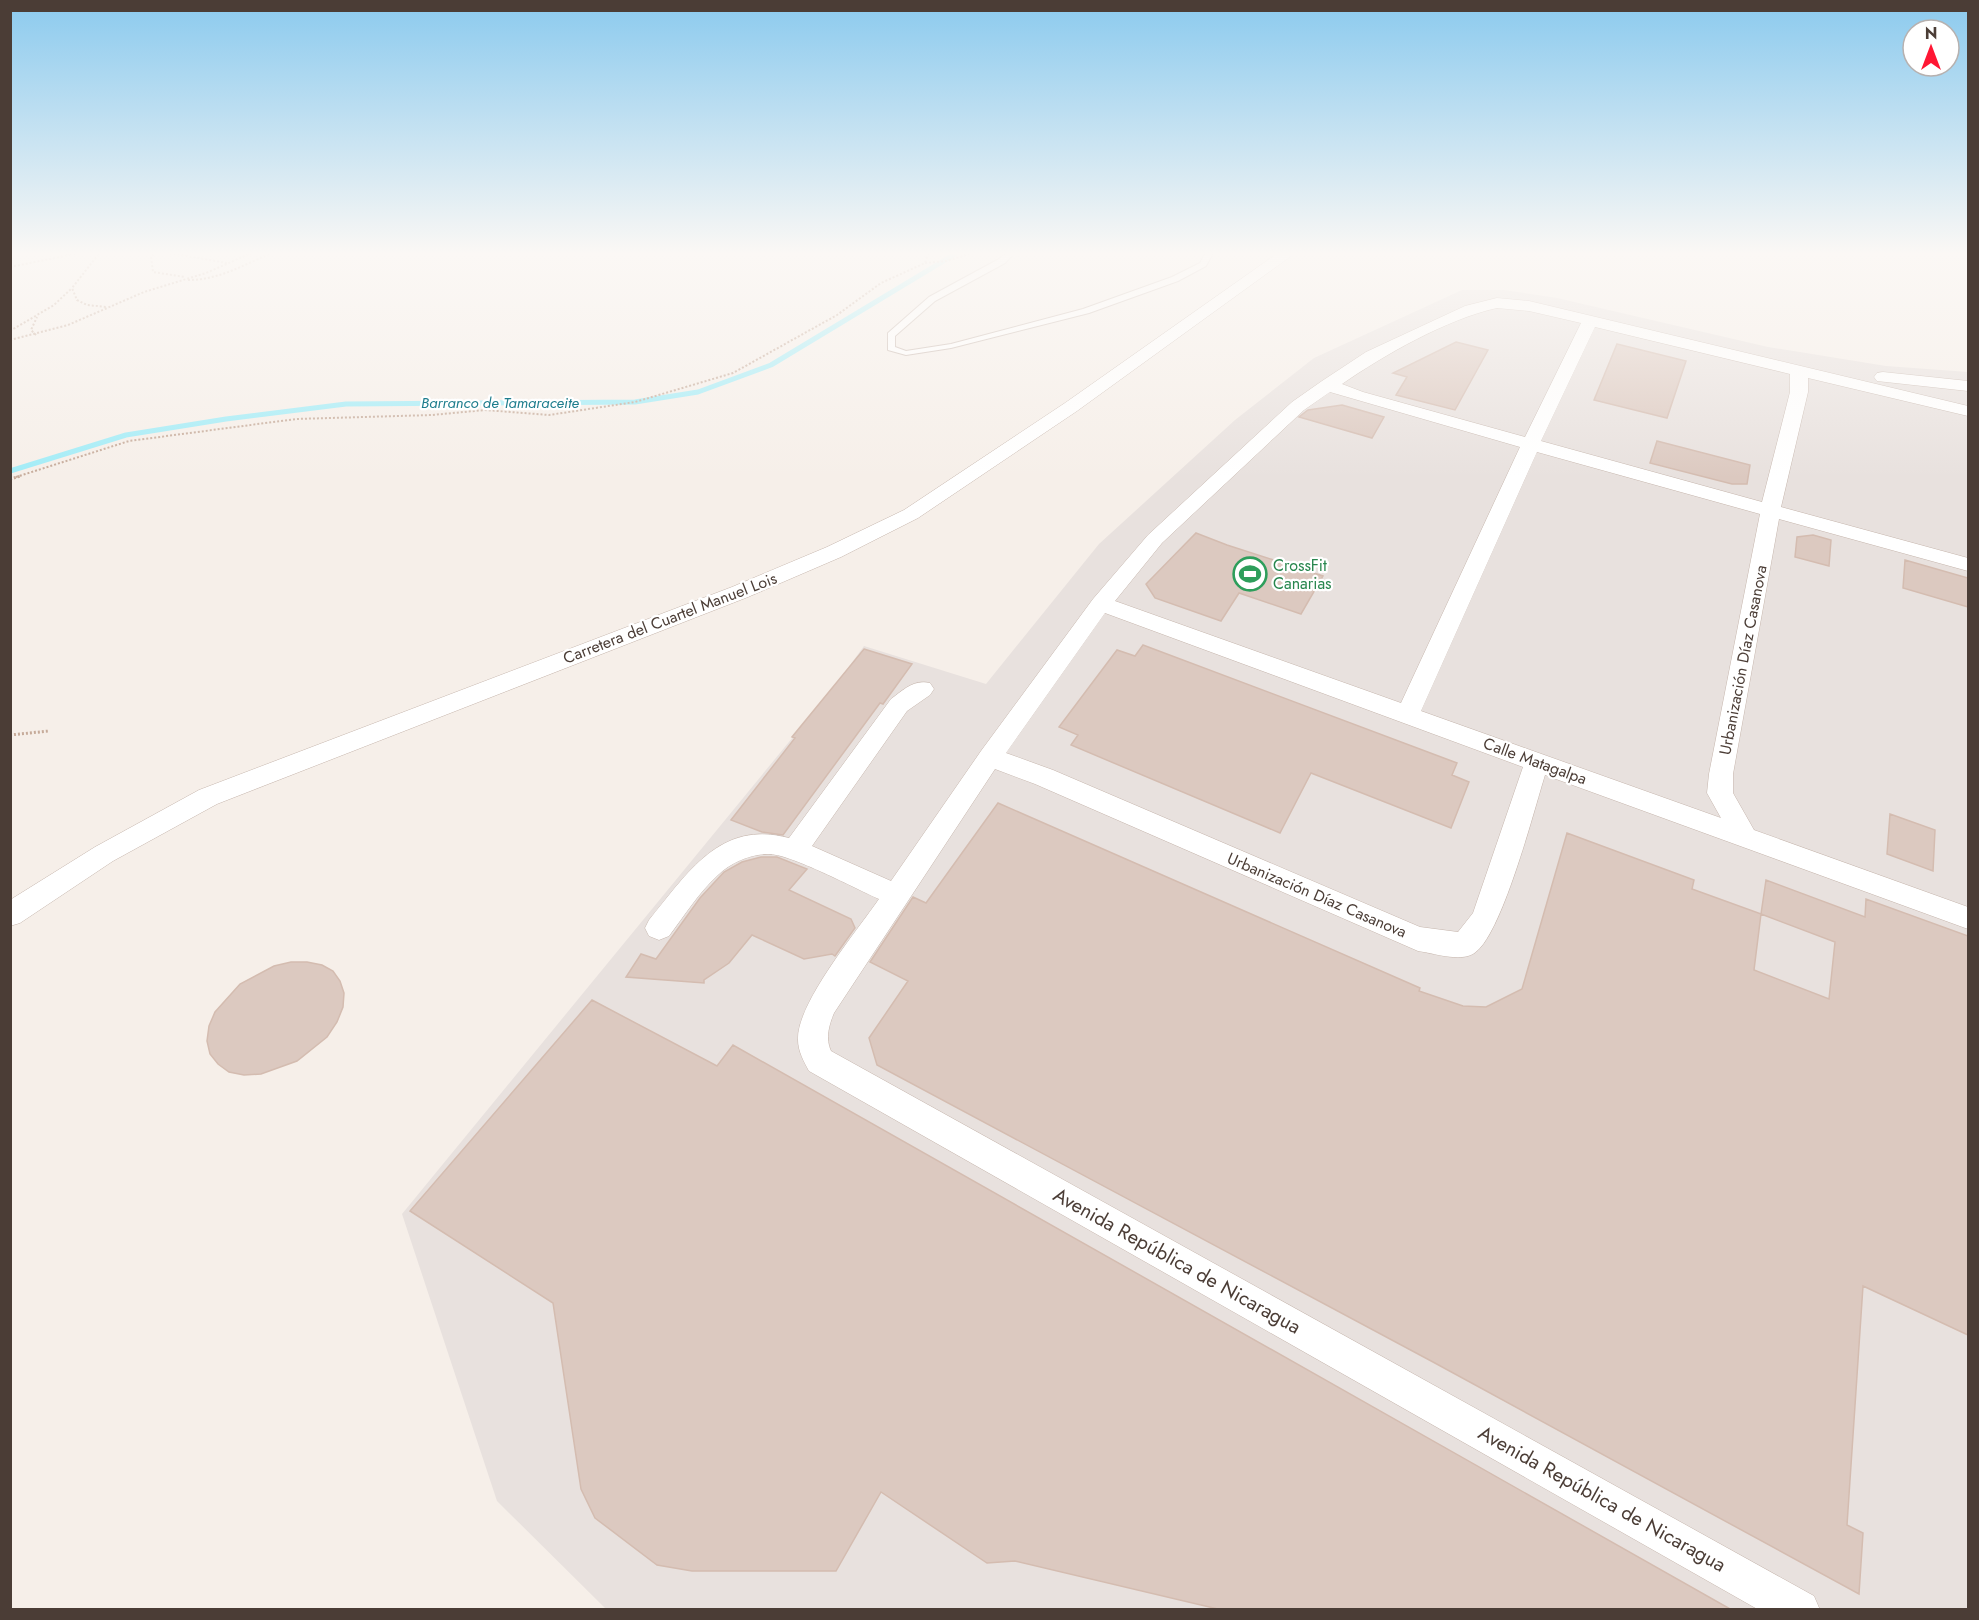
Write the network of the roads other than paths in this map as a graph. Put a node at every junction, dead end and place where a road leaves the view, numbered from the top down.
1 (900, 327) edge
2 (1026, 327) edge
3 (1185, 327) edge
4 (1434, 327) edge
5 (1587, 327) edge
6 (1614, 327) edge
7 (1803, 370) junction
8 (1328, 385) junction
9 (1968, 386) edge
10 (1968, 411) edge
11 (1531, 444) junction
12 (1771, 511) junction
13 (1968, 565) edge
14 (1101, 604) junction
15 (922, 689) dead end
16 (1407, 715) junction
17 (990, 757) junction
18 (1537, 762) junction
19 (1745, 838) junction
20 (795, 850) junction
21 (896, 895) junction
22 (10, 915) edge
23 (1968, 918) edge
24 (659, 928) dead end
25 (1800, 1610) edge

1 - 2 lane
3 - 22 street, Carretera del Cuartel Manuel Lois
4 - 8 street
5 - 11 street
6 - 7 street
7 - 9 street
7 - 10 street
7 - 12 street, Urbanización Díaz Casanova
8 - 11 street
8 - 14 street
11 - 12 street
11 - 16 street
12 - 13 street
12 - 19 street, Urbanización Díaz Casanova
14 - 16 street, Calle Matagalpa
14 - 17 street
15 - 20 street
16 - 18 street, Calle Matagalpa
17 - 18 street, Urbanización Díaz Casanova
17 - 21 street
18 - 19 street, Calle Matagalpa
19 - 23 street, Calle Matagalpa
20 - 21 street
20 - 24 street
21 - 25 street, Avenida República de Nicaragua

